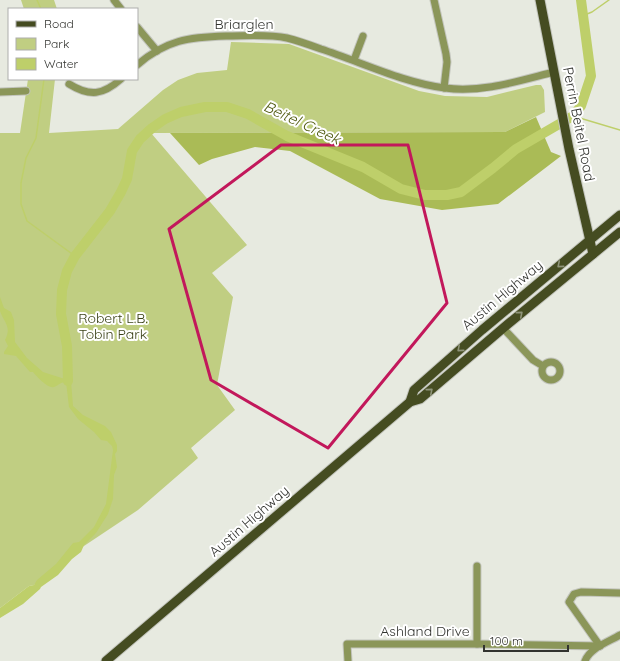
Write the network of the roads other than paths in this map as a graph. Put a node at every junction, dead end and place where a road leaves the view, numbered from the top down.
1 (114, 0) edge
2 (434, 0) edge
3 (540, 0) edge
4 (120, 8) edge
5 (138, 29) edge
6 (363, 36) dead end
7 (157, 51) junction
8 (354, 60) junction
9 (138, 64) edge
10 (554, 72) junction
11 (119, 80) edge
12 (69, 84) dead end
13 (444, 88) junction
14 (26, 91) dead end
15 (0, 92) edge
16 (584, 216) junction
17 (618, 217) edge
18 (620, 232) edge
19 (589, 240) junction
20 (593, 254) junction
21 (503, 328) junction
22 (543, 366) dead end
23 (410, 402) junction
24 (478, 566) dead end
25 (620, 593) edge
26 (620, 635) edge
27 (477, 644) junction
28 (600, 646) junction
29 (106, 661) edge
30 (348, 661) edge
31 (585, 661) edge

1 - 4 street
2 - 13 street
3 - 10 main road, Perrin Beitel Road
5 - 7 street
6 - 8 street
7 - 8 street, Briarglen
7 - 9 street, Briarglen
8 - 13 street, Briarglen
10 - 13 street, Briarglen
10 - 16 main road, Perrin Beitel Road
11 - 12 street
14 - 15 street
16 - 17 main road
16 - 19 main road, Perrin Beitel Road
17 - 19 main road, Austin Highway
18 - 20 main road, Austin Highway
19 - 20 main road, Perrin Beitel Road
19 -> 23 main road, Austin Highway
21 -> 20 main road, Austin Highway
21 - 22 street
23 -> 21 main road, Austin Highway
23 - 29 main road, Austin Highway
24 - 27 street
25 - 28 street
26 - 28 street, Ashland Drive
27 - 28 street, Ashland Drive
27 - 30 street, Ashland Drive
28 - 31 street

